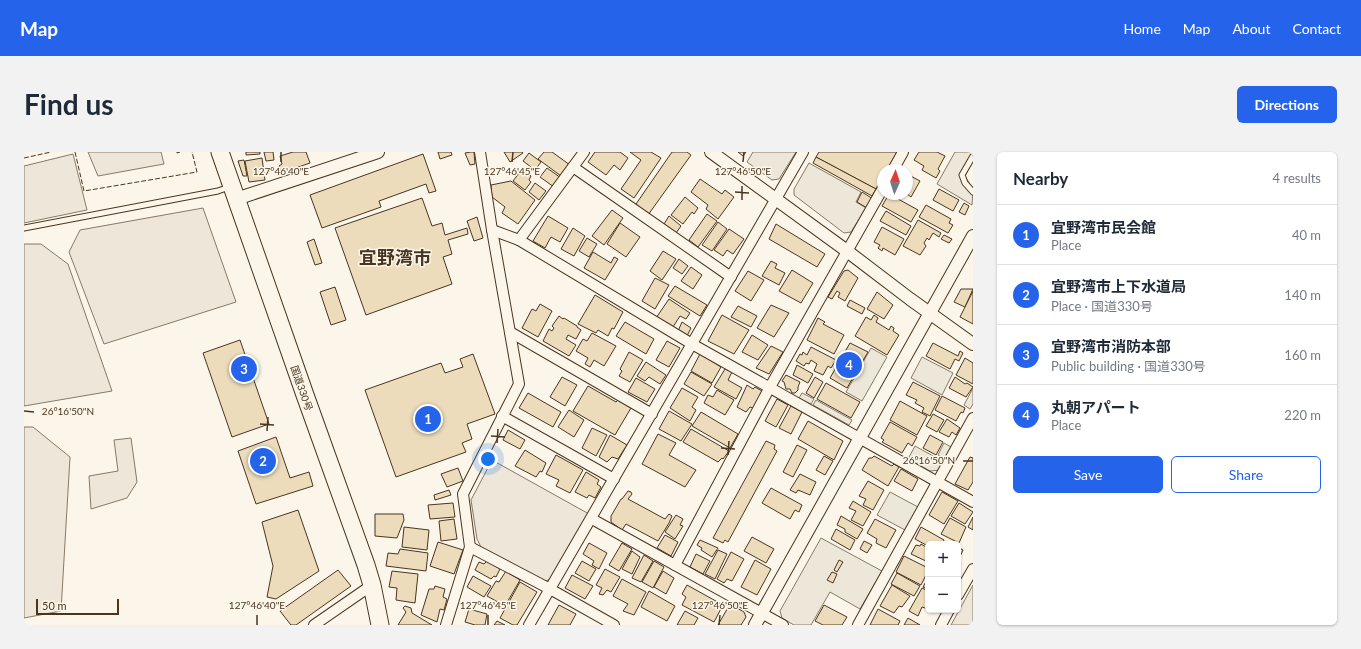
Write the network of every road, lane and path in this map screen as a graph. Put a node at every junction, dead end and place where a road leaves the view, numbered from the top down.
1 (220, 152) edge
2 (378, 152) edge
3 (480, 152) edge
4 (584, 152) edge
5 (711, 152) edge
6 (803, 152) edge
7 (903, 152) edge
8 (973, 156) edge
9 (896, 164) edge
10 (573, 167) junction
11 (973, 192) edge
12 (234, 193) junction
13 (877, 198) edge
14 (776, 199) junction
15 (24, 228) edge
16 (492, 230) junction
17 (973, 236) edge
18 (519, 240) junction
19 (847, 251) junction
20 (731, 277) junction
21 (930, 312) junction
22 (510, 332) junction
23 (692, 344) junction
24 (973, 344) edge
25 (770, 387) junction
26 (652, 414) junction
27 (502, 416) junction
28 (973, 418) edge
29 (858, 438) junction
30 (614, 479) junction
31 (937, 482) junction
32 (973, 502) edge
33 (592, 518) junction
34 (470, 547) junction
35 (675, 565) junction
36 (973, 569) edge
37 (372, 585) junction
38 (550, 588) junction
39 (961, 590) edge
40 (761, 613) junction
41 (947, 613) edge
42 (314, 625) edge
43 (380, 625) edge
44 (446, 625) edge
45 (529, 625) edge
46 (614, 625) edge
47 (755, 625) edge
48 (783, 625) edge
49 (858, 625) edge
50 (941, 625) edge

1 - 12 highway, 国道330号
2 - 12 street
3 - 16 street
4 - 10 street
5 - 14 street
6 - 14 street
7 - 9 street
8 - 11 lane
10 - 18 street
10 - 20 street
12 - 15 lane
12 - 37 highway, 国道330号
13 - 19 street
14 - 19 street
14 - 20 street
16 - 18 street
16 - 22 street
17 - 21 street
18 - 23 street
19 - 21 street
19 - 25 street
20 - 23 street
21 - 24 street
21 - 29 street
22 - 26 street
22 - 27 street
23 - 25 street
23 - 26 street
25 - 29 street
25 - 35 street
26 - 30 street
27 - 30 street
27 - 34 street
28 - 31 street
29 - 31 street
29 - 40 street
30 - 33 street
31 - 32 street
31 - 49 street
33 - 35 street
33 - 38 street
34 - 38 street
34 - 44 street
35 - 40 street
36 - 39 street
37 - 42 street
37 - 43 highway, 国道330号
38 - 45 street
38 - 46 street
40 - 47 street
40 - 48 street
41 - 50 street

